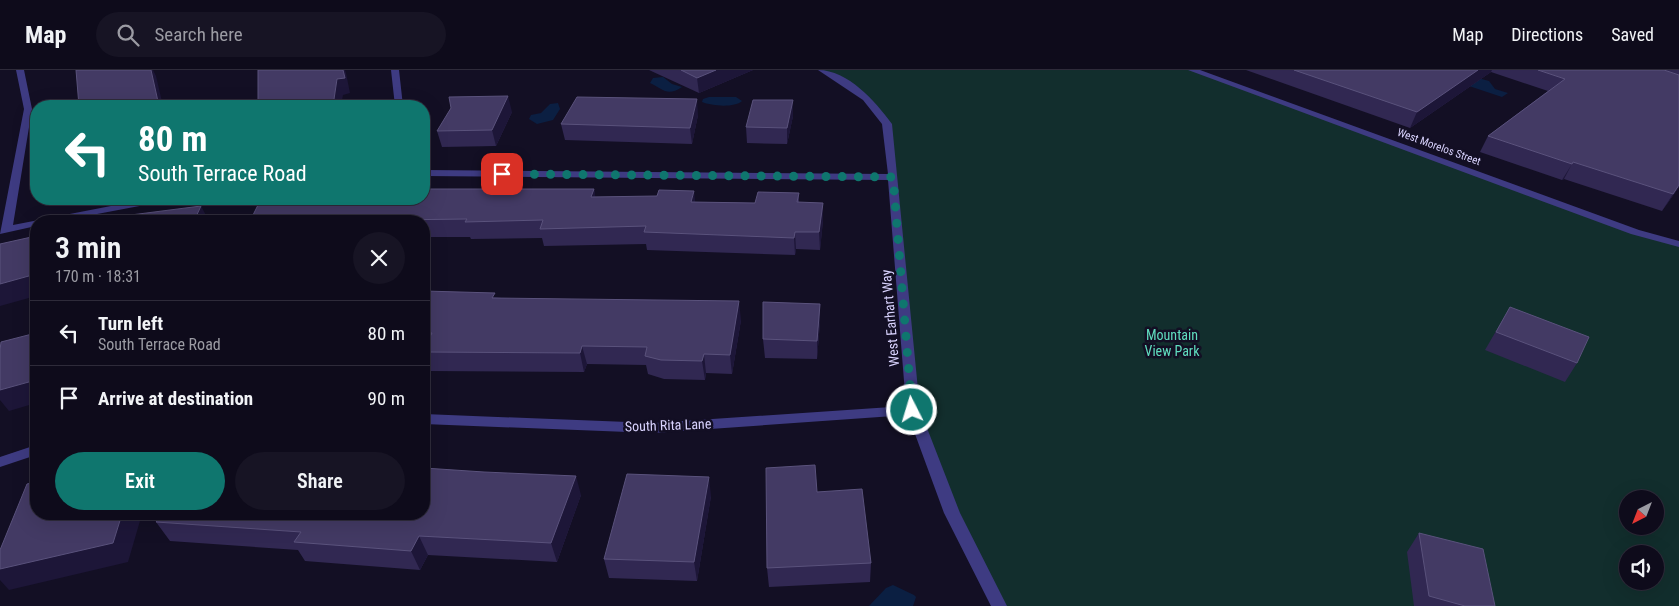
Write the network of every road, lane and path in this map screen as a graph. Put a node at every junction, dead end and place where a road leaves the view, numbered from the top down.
1 (20, 70) edge
2 (395, 70) edge
3 (822, 70) edge
4 (1192, 70) edge
5 (398, 100) edge
6 (430, 174) edge
7 (893, 177) junction
8 (130, 205) edge
9 (76, 215) edge
10 (30, 224) edge
11 (3, 230) edge
12 (1679, 244) edge
13 (912, 410) junction
14 (430, 419) edge
15 (30, 452) edge
16 (0, 462) edge
17 (999, 606) edge

1 - 11 street
2 - 5 street
3 - 7 street, West Earhart Way
4 - 12 street, West Morelos Street
6 - 7 street
7 - 13 street, West Earhart Way
8 - 9 street
10 - 11 street
13 - 14 street, South Rita Lane
13 - 17 street, West Earhart Way
15 - 16 street

